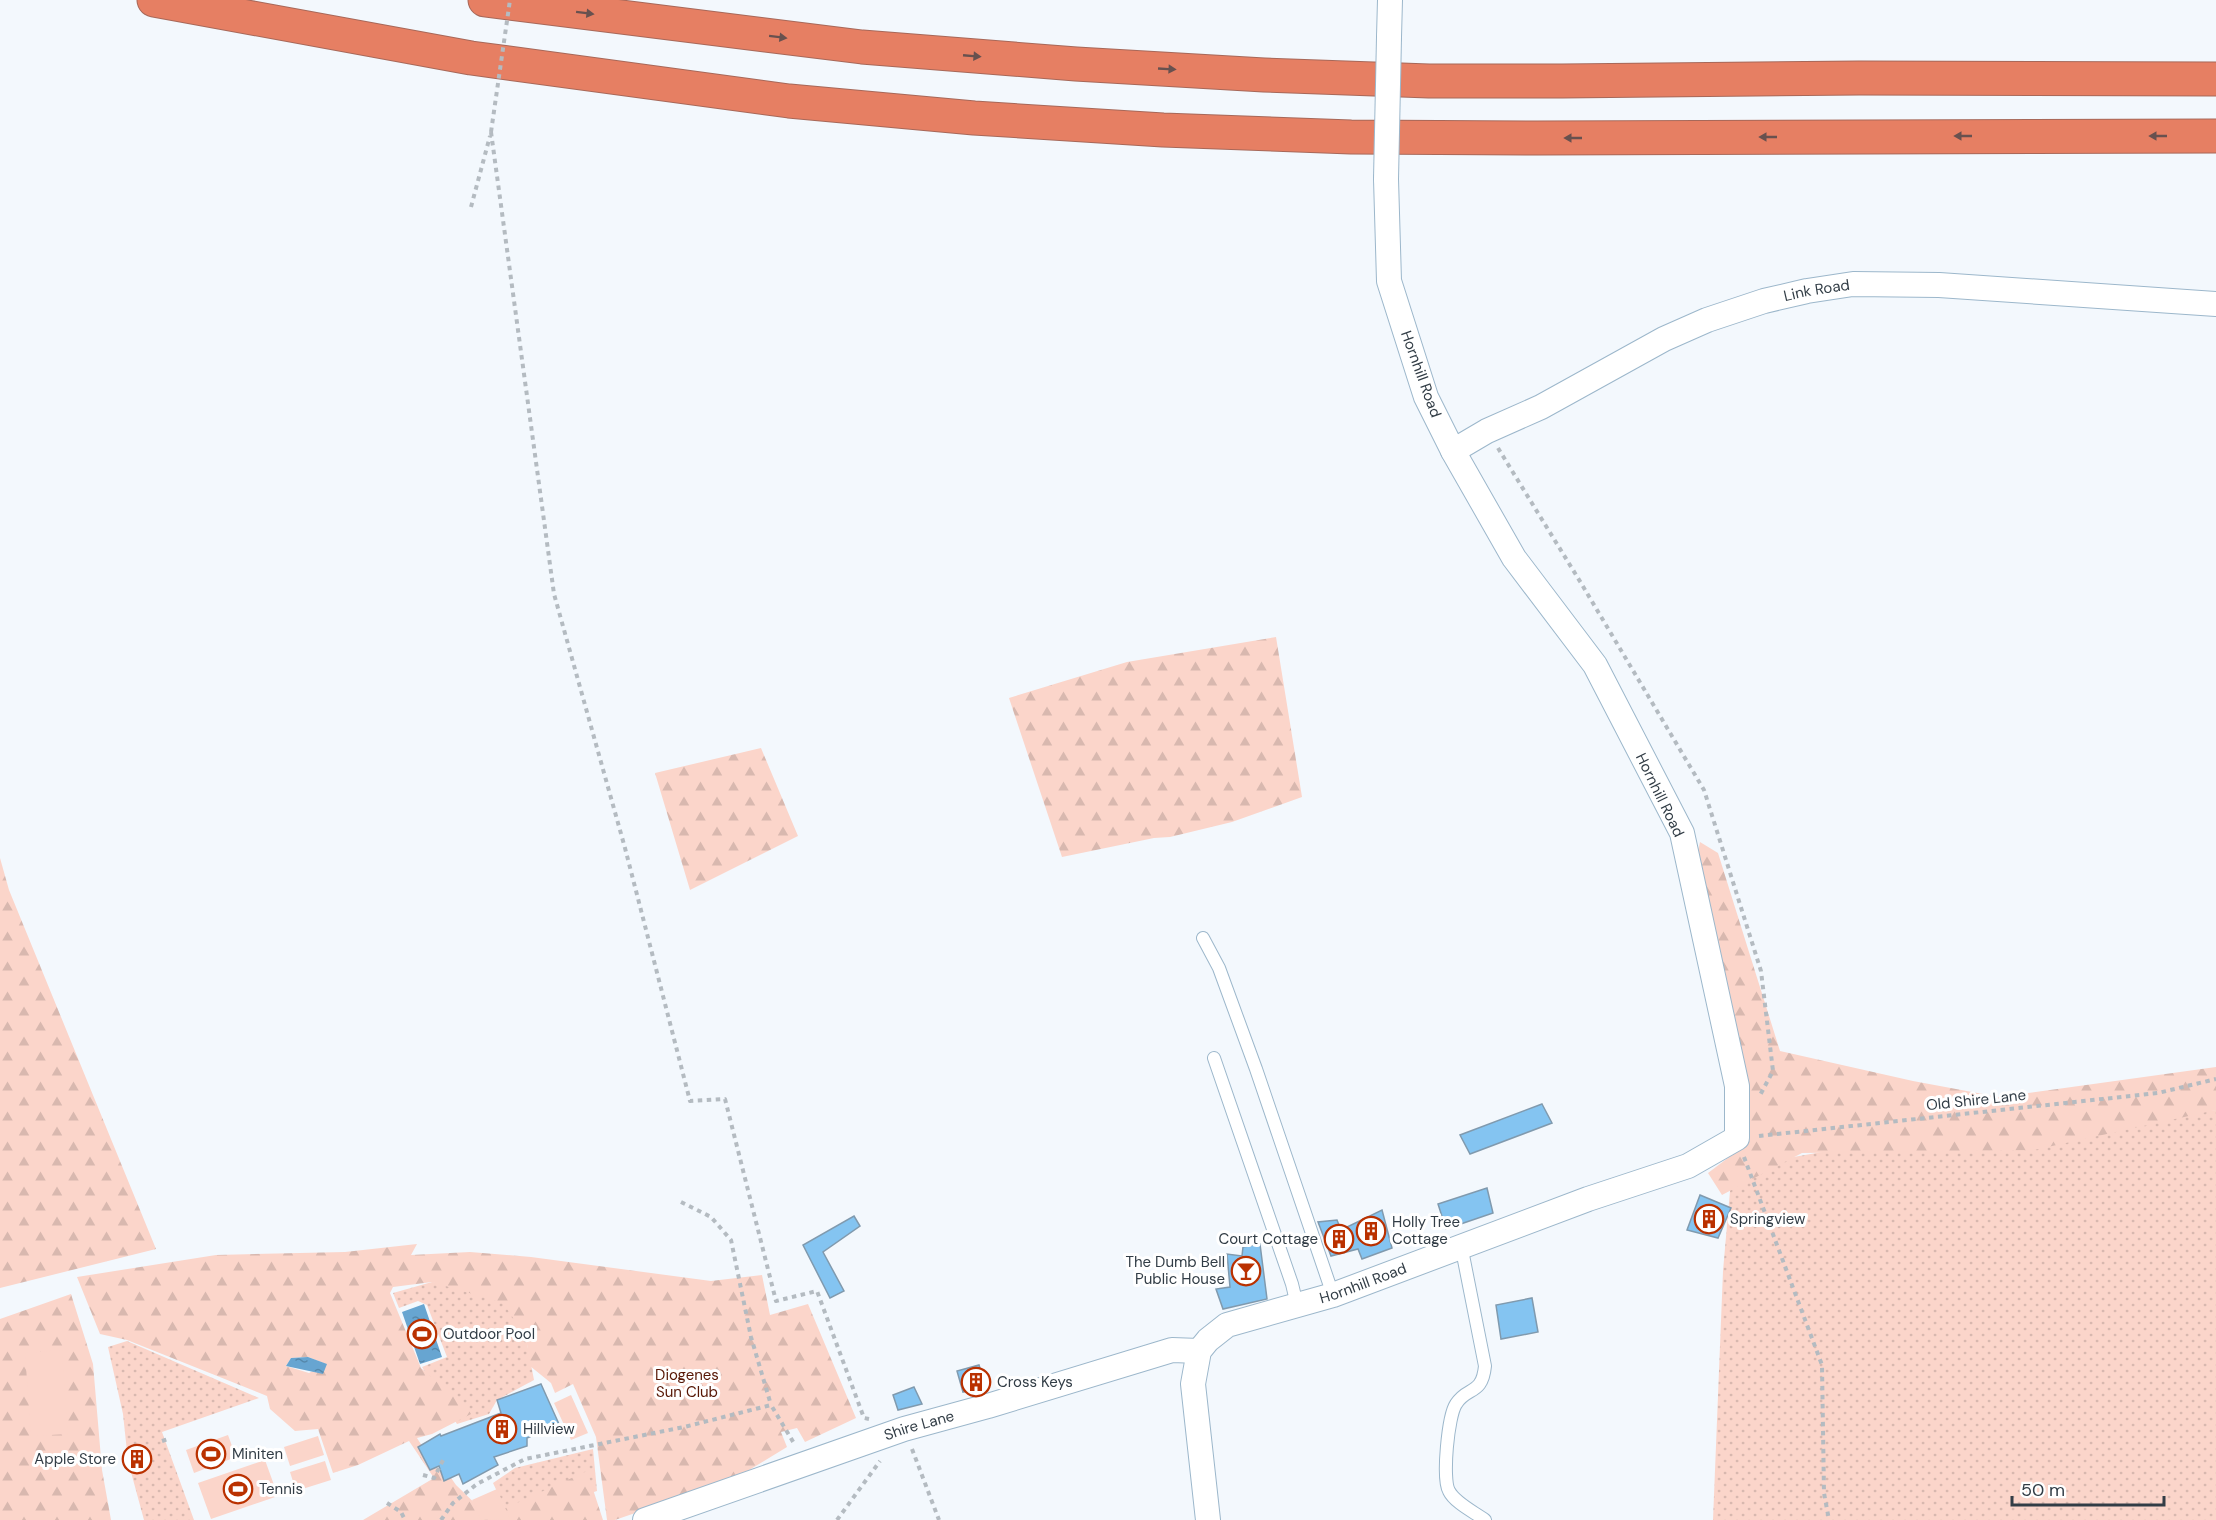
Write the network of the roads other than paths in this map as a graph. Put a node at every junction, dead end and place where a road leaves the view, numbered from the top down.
1 (154, 0) edge
2 (485, 0) edge
3 (1390, 0) edge
4 (2216, 79) edge
5 (2216, 136) edge
6 (2216, 304) edge
7 (1453, 451) junction
8 (1203, 938) dead end
9 (1214, 1058) dead end
10 (1461, 1245) junction
11 (1333, 1295) junction
12 (1297, 1305) junction
13 (1199, 1351) junction
14 (645, 1520) edge
15 (1208, 1520) edge
16 (1485, 1520) edge

5 -> 1 highway
2 -> 4 highway
3 - 7 street, Hornhill Road, bridge
6 - 7 street, Link Road
7 - 10 street, Hornhill Road
8 - 11 lane
9 - 12 lane
10 - 11 street, Hornhill Road
10 - 16 lane
11 - 12 street, Hornhill Road
12 - 13 street, Hornhill Road
13 - 14 street, Shire Lane
13 - 15 street

